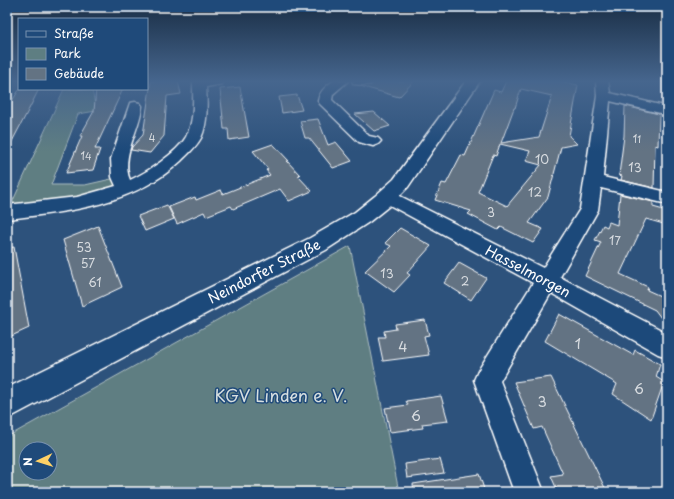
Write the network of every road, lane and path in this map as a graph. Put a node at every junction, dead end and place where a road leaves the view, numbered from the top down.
1 (199, 104) edge
2 (328, 104) edge
3 (457, 104) edge
4 (602, 104) edge
5 (647, 104) edge
6 (135, 106) dead end
7 (667, 109) edge
8 (373, 141) dead end
9 (594, 181) junction
10 (126, 189) junction
11 (388, 197) junction
12 (667, 198) edge
13 (7, 212) edge
14 (547, 280) junction
15 (667, 346) edge
16 (7, 404) edge
17 (529, 492) edge

1 - 10 street
2 - 8 street
3 - 11 street, Neindorfer Straße
4 - 9 street
5 - 7 street
6 - 10 street
9 - 12 street
9 - 14 street
10 - 13 street
11 - 14 street, Hasselmorgen
11 - 16 street, Neindorfer Straße
14 - 15 street, Hasselmorgen
14 - 17 street

